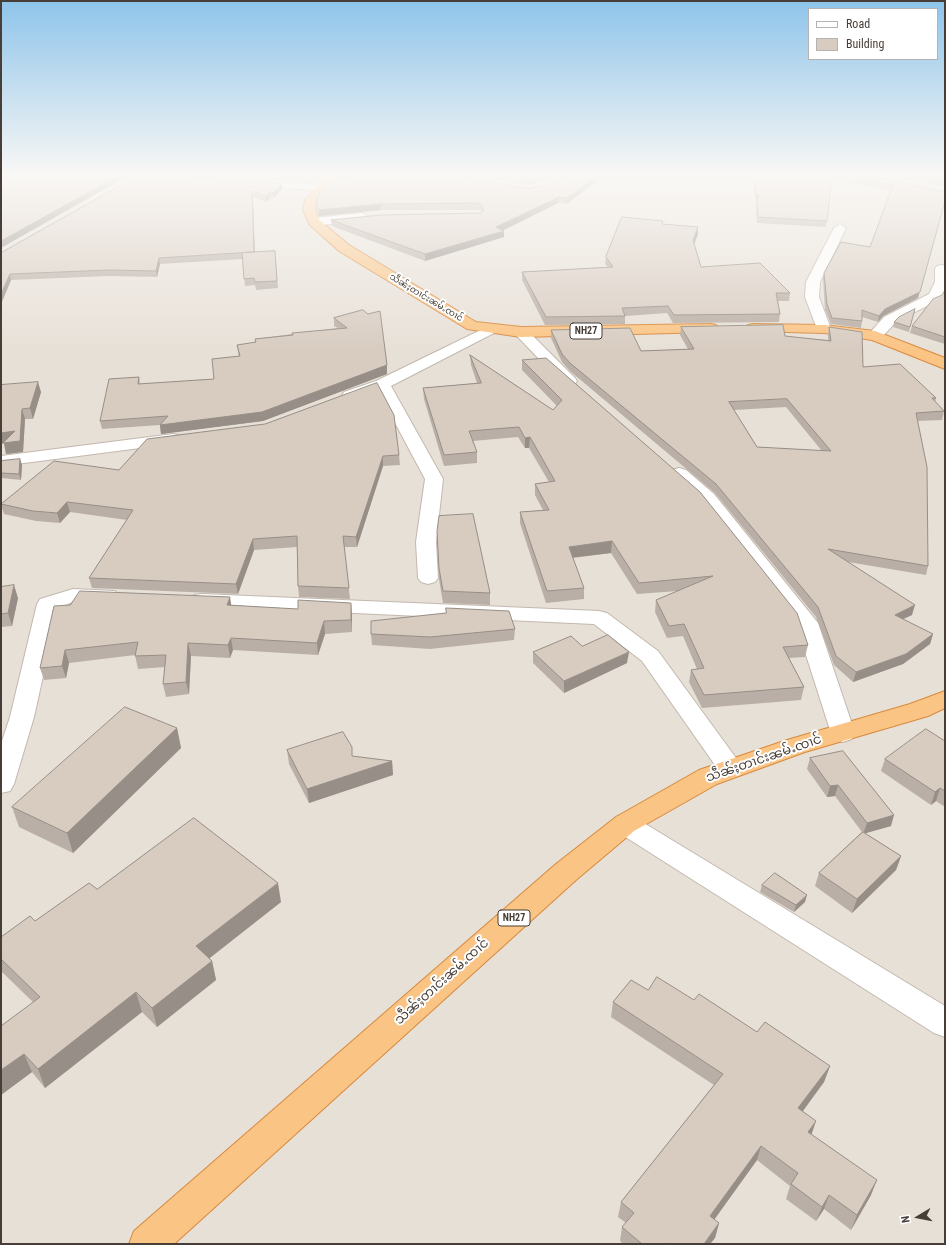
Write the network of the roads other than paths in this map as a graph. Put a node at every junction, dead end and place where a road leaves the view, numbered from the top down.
1 (329, 235) edge
2 (836, 235) edge
3 (942, 270) dead end
4 (727, 328) edge
5 (742, 328) edge
6 (491, 329) junction
7 (824, 329) junction
8 (521, 332) junction
9 (874, 336) junction
10 (944, 362) edge
11 (382, 384) junction
12 (581, 391) edge
13 (332, 403) edge
14 (188, 437) edge
15 (1, 461) edge
16 (665, 462) edge
17 (428, 578) dead end
18 (129, 597) edge
19 (185, 600) edge
20 (945, 699) edge
21 (843, 733) junction
22 (731, 769) junction
23 (1, 784) edge
24 (625, 824) junction
25 (945, 1023) edge
26 (147, 1244) edge

1 - 6 highway, သဵၼ်ႈတၢင်းၼမ်ႉၸၢင် / NH27
2 - 7 street
3 - 9 street
4 - 8 highway, သဵၼ်ႈတၢင်းၼမ်ႉၸၢင် / NH27
5 - 7 highway
6 - 8 highway, သဵၼ်ႈတၢင်းၼမ်ႉၸၢင် / NH27
6 - 11 street
7 - 9 highway
8 - 12 street
9 - 10 highway
11 - 13 street
11 - 17 street
14 - 15 street
16 - 21 street
18 - 23 street
19 - 22 street
20 - 21 highway, သဵၼ်ႈတၢင်းၼမ်ႉၸၢင် / NH27
21 - 22 highway, သဵၼ်ႈတၢင်းၼမ်ႉၸၢင် / NH27
22 - 24 highway, သဵၼ်ႈတၢင်းၼမ်ႉၸၢင် / NH27
24 - 25 street
24 - 26 highway, သဵၼ်ႈတၢင်းၼမ်ႉၸၢင် / NH27

